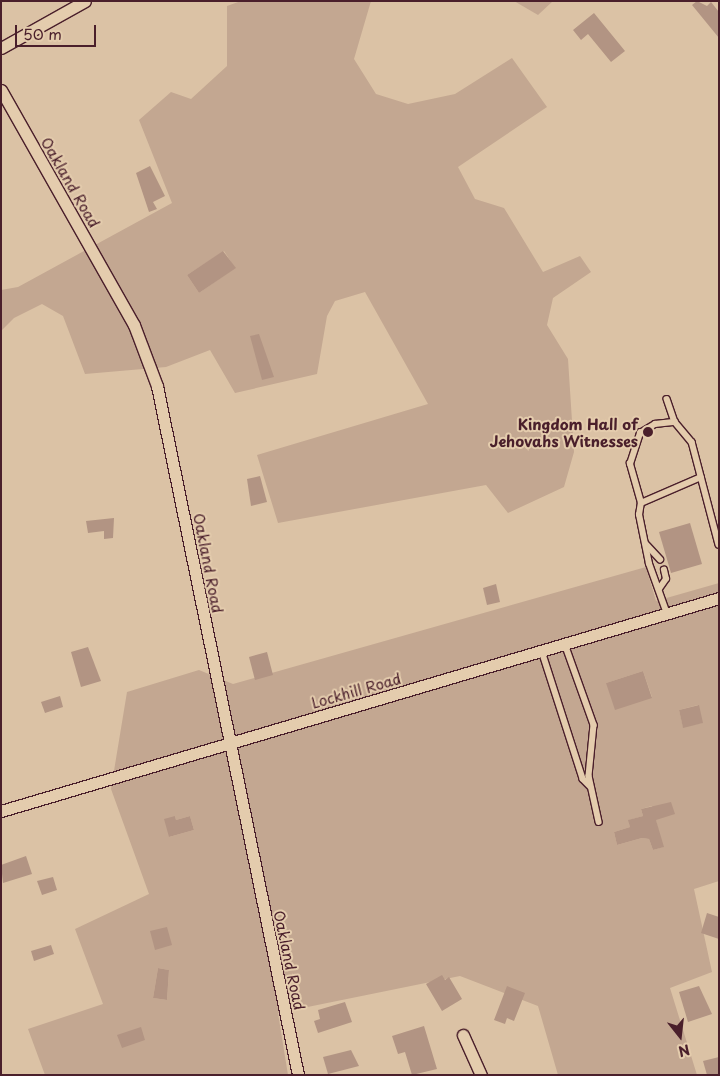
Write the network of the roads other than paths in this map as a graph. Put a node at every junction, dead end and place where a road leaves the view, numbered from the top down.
1 (85, 1) edge
2 (1, 48) edge
3 (1, 90) edge
4 (667, 399) dead end
5 (675, 422) junction
6 (701, 477) junction
7 (641, 503) junction
8 (646, 544) junction
9 (719, 545) edge
10 (660, 559) dead end
11 (664, 570) dead end
12 (659, 589) junction
13 (719, 598) edge
14 (667, 614) junction
15 (565, 644) junction
16 (542, 651) junction
17 (230, 743) junction
18 (591, 787) junction
19 (1, 811) edge
20 (599, 822) dead end
21 (463, 1035) dead end
22 (298, 1075) edge
23 (481, 1075) edge

1 - 2 street
3 - 17 street, Oakland Road
4 - 5 lane
5 - 6 lane
5 - 7 lane
6 - 7 lane
6 - 9 lane
7 - 8 lane
8 - 10 lane
8 - 12 lane
11 - 12 lane
12 - 14 lane
13 - 14 street, Lockhill Road
14 - 15 street, Lockhill Road
15 - 16 street, Lockhill Road
15 - 18 lane
16 - 17 street, Lockhill Road
16 - 18 lane
17 - 19 street, Lockhill Road
17 - 22 street, Oakland Road
18 - 20 lane
21 - 23 street

